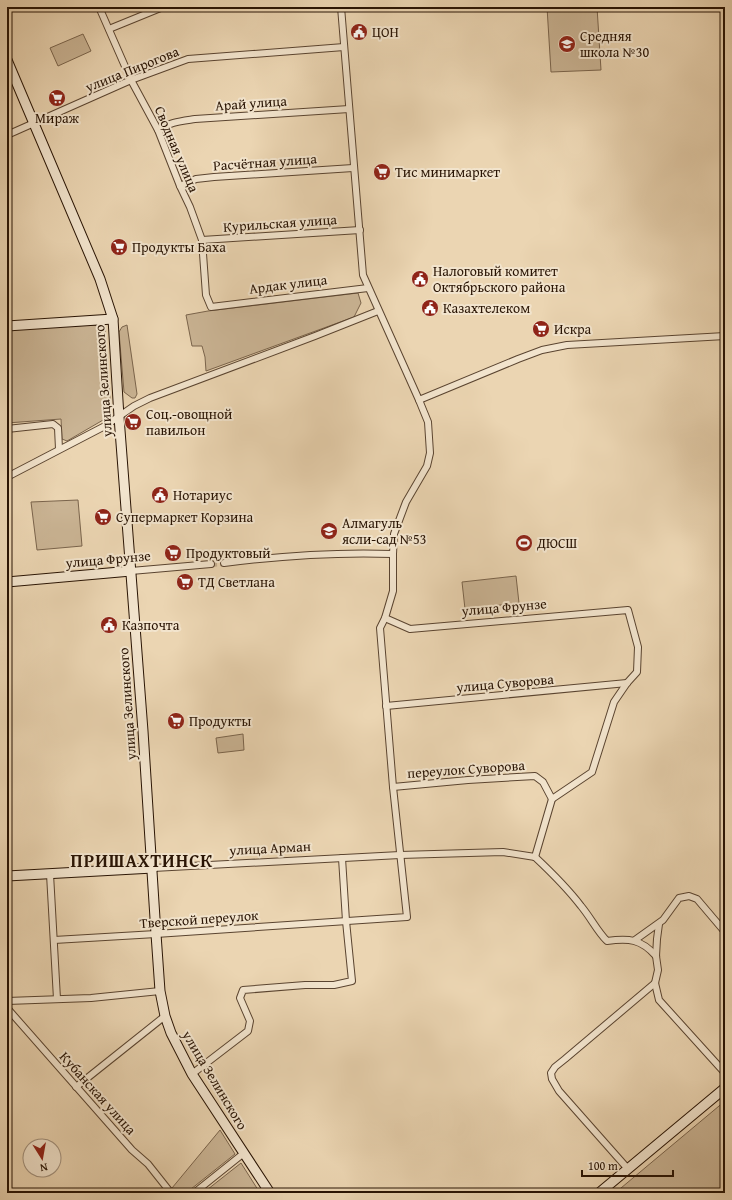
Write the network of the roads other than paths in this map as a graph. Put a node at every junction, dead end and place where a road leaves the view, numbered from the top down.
1 (100, 7) edge
2 (164, 7) edge
3 (341, 7) edge
4 (109, 29) junction
5 (344, 47) junction
6 (7, 60) edge
7 (131, 80) junction
8 (349, 109) junction
9 (34, 123) junction
10 (158, 130) junction
11 (7, 135) edge
12 (353, 168) junction
13 (180, 186) junction
14 (360, 230) junction
15 (202, 240) junction
16 (368, 288) junction
17 (211, 307) joint
18 (378, 311) junction
19 (113, 319) junction
20 (7, 326) edge
21 (725, 336) edge
22 (419, 400) junction
23 (119, 417) junction
24 (7, 429) edge
25 (59, 449) junction
26 (7, 477) edge
27 (392, 554) junction
28 (224, 563) tunnel mouth
29 (211, 564) tunnel mouth
30 (131, 571) junction
31 (7, 582) edge
32 (386, 618) junction
33 (627, 683) junction
34 (386, 706) junction
35 (393, 787) junction
36 (552, 799) junction
37 (400, 855) junction
38 (535, 857) junction
39 (342, 858) junction
40 (153, 868) junction
41 (50, 874) junction
42 (7, 876) edge
43 (346, 922) junction
44 (659, 924) junction
45 (725, 932) edge
46 (156, 934) junction
47 (54, 940) junction
48 (635, 940) junction
49 (656, 956) junction
50 (655, 983) junction
51 (160, 991) junction
52 (57, 999) junction
53 (7, 1001) edge
54 (7, 1008) edge
55 (165, 1016) junction
56 (725, 1073) edge
57 (192, 1074) junction
58 (76, 1087) junction
59 (724, 1091) edge
60 (244, 1153) junction
61 (628, 1169) junction
62 (171, 1193) edge
63 (194, 1193) edge
64 (270, 1193) edge
65 (599, 1193) edge

1 - 4 street, Сводная улица
2 - 4 street
3 - 5 street
4 - 7 street, Сводная улица
5 - 7 street, улица Пирогова
5 - 8 street
6 - 9 main road, улица Зелинского
7 - 9 street, улица Пирогова
7 - 10 street, Сводная улица
8 - 10 street, Арай улица
8 - 12 street
9 - 11 street, улица Пирогова
9 - 19 main road, улица Зелинского
10 - 13 street, Сводная улица
12 - 13 street, Расчётная улица
12 - 14 street
13 - 15 street, Сводная улица
14 - 15 street, Курильская улица
14 - 16 street
15 - 17 street, Сводная улица
16 - 17 street, Ардак улица
16 - 18 street
18 - 22 street
18 - 23 street
19 - 20 main road
19 - 23 main road, улица Зелинского
21 - 22 street
22 - 27 street
23 - 25 street
23 - 30 main road, улица Зелинского
24 - 25 street
25 - 26 street
27 - 28 street
27 - 32 street
29 - 30 street, улица Фрунзе
30 - 31 main road, улица Фрунзе
30 - 40 main road, улица Зелинского
32 - 33 street, улица Фрунзе
32 - 34 street
33 - 34 street, улица Суворова
33 - 36 street
34 - 35 street
35 - 36 street, переулок Суворова
35 - 37 street
36 - 38 street
37 - 38 street, улица Арман
37 - 39 street, улица Арман
37 - 43 street, Тверской переулок
38 - 48 street
39 - 40 street, улица Арман
39 - 43 street
40 - 41 main road, улица Арман
40 - 46 main road, улица Зелинского
41 - 42 main road, улица Арман
41 - 47 street
43 - 46 street, Тверской переулок
43 - 57 street
44 - 45 street
44 - 48 street
44 - 49 street
46 - 47 street, Тверской переулок
46 - 51 main road, улица Зелинского
47 - 52 street
48 - 49 street
49 - 50 street
50 - 56 street
50 - 61 street
51 - 52 street
51 - 55 main road, улица Зелинского
52 - 53 street
54 - 58 street, Кубанская улица
55 - 57 main road, улица Зелинского
55 - 58 street
57 - 60 main road, улица Зелинского
58 - 62 street, Кубанская улица
59 - 61 main road
60 - 63 street
60 - 64 main road, улица Зелинского
61 - 65 main road

